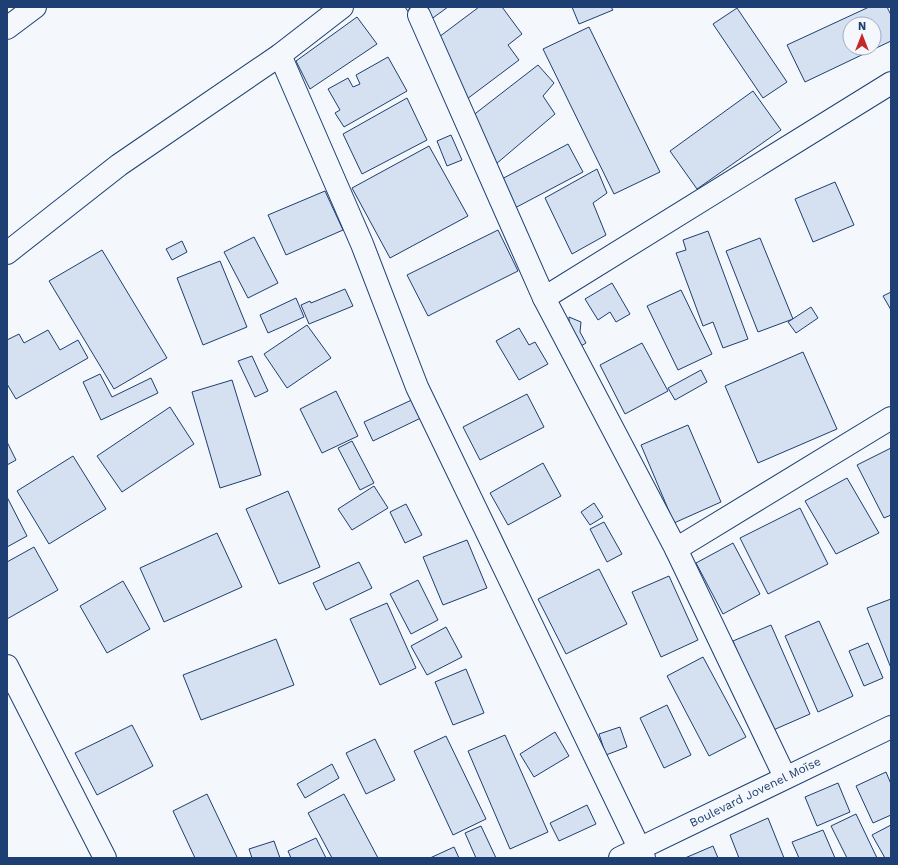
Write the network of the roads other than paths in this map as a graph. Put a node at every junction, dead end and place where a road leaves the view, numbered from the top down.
1 (342, 7) edge
2 (419, 15) dead end
3 (280, 55) junction
4 (891, 83) edge
5 (7, 253) edge
6 (544, 298) junction
7 (891, 418) edge
8 (676, 549) junction
9 (7, 666) edge
10 (891, 727) edge
11 (786, 777) junction
12 (642, 853) edge
13 (105, 858) edge
14 (620, 858) edge

1 - 3 street
2 - 6 street
3 - 5 street
3 - 12 street
4 - 6 street
6 - 8 street
7 - 8 street
8 - 11 street
9 - 13 street
10 - 11 street, Boulevard Jovenel Moïse
11 - 12 street, Boulevard Jovenel Moïse
12 - 14 street, Boulevard Jovenel Moïse

